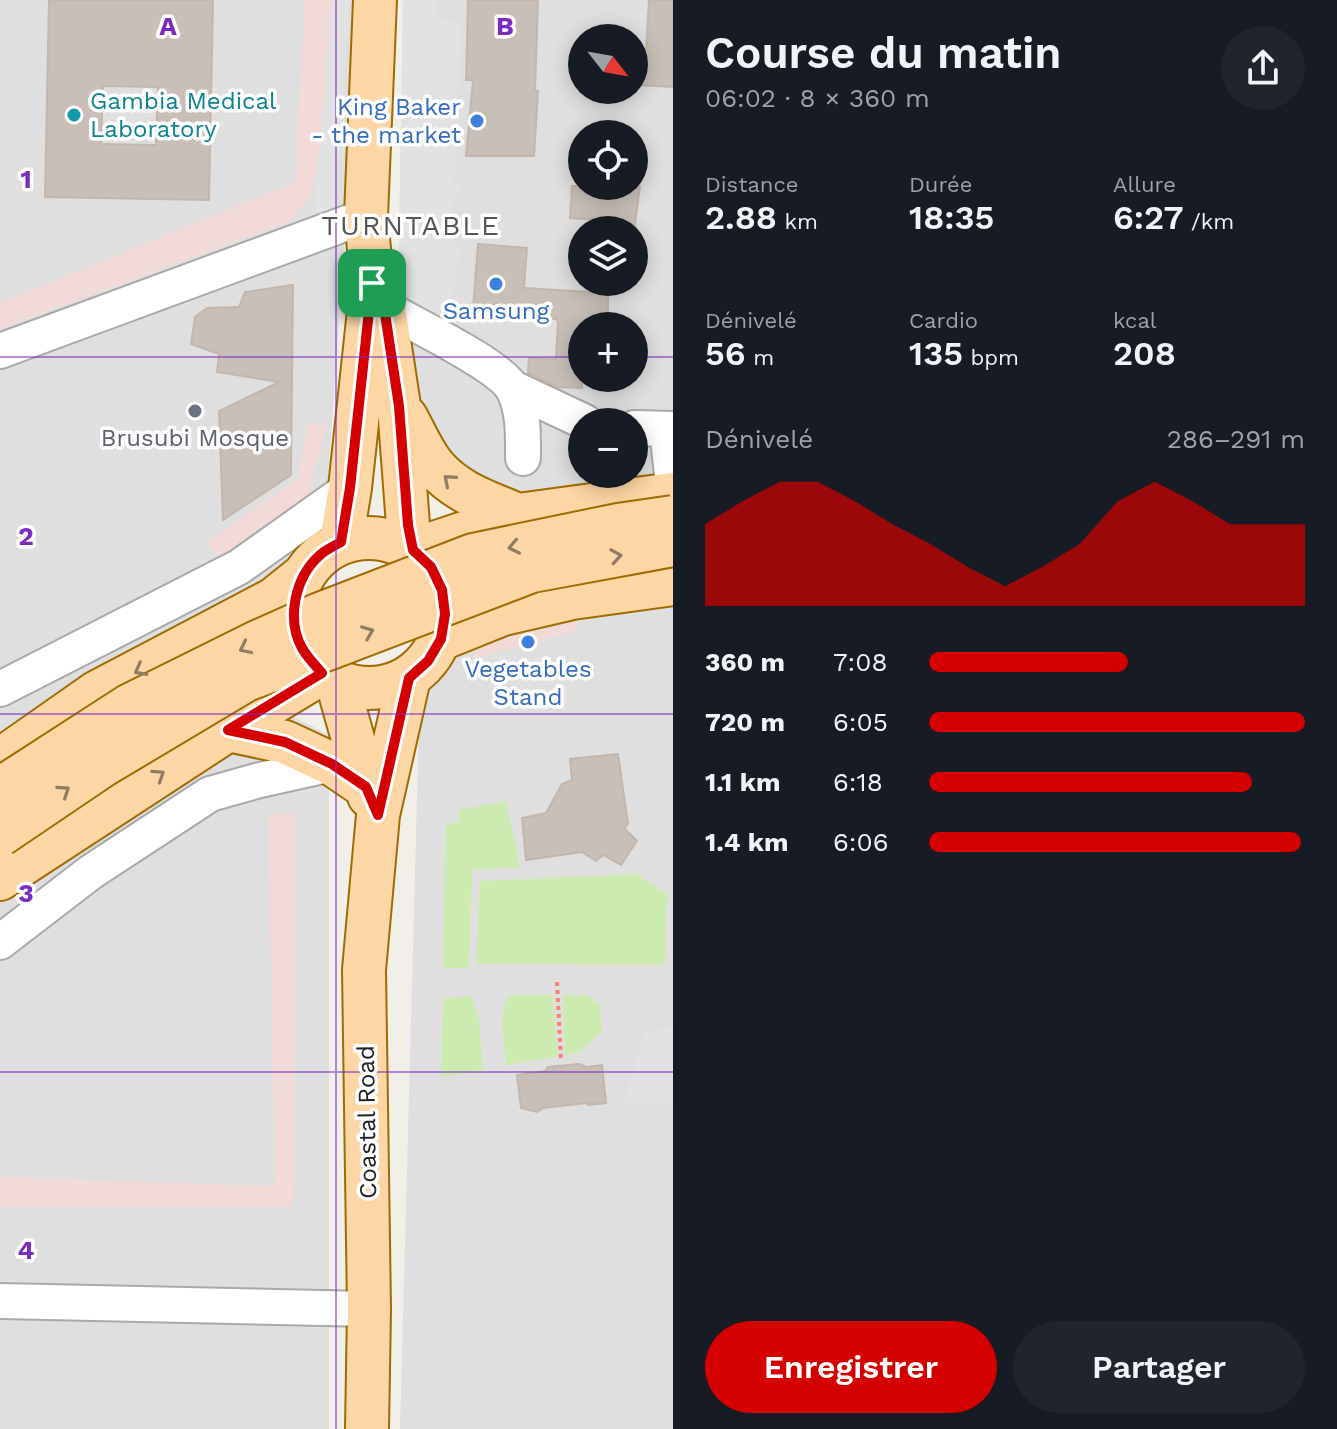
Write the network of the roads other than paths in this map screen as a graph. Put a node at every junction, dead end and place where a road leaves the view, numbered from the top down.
1 (375, 0) edge
2 (366, 216) junction
3 (378, 295) junction
4 (0, 351) edge
5 (513, 388) junction
6 (399, 406) junction
7 (568, 414) edge
8 (658, 429) edge
9 (523, 458) dead end
10 (673, 484) edge
11 (350, 488) junction
12 (673, 494) edge
13 (518, 515) junction
14 (673, 517) edge
15 (341, 542) junction
16 (673, 545) edge
17 (413, 550) junction
18 (304, 575) junction
19 (673, 584) edge
20 (441, 639) junction
21 (329, 677) junction
22 (409, 678) junction
23 (0, 689) edge
24 (228, 730) junction
25 (0, 760) edge
26 (0, 789) edge
27 (359, 789) junction
28 (0, 835) edge
29 (0, 879) edge
30 (0, 942) edge
31 (0, 1301) edge
32 (369, 1309) junction
33 (367, 1429) edge

1 - 2 main road
2 - 3 main road
2 - 4 street
3 - 5 street
3 - 6 main road
3 - 11 main road
5 - 7 street
5 - 9 street
13 -> 6 main road
6 - 17 main road
8 - 10 street
11 - 15 main road
11 - 23 street
12 - 13 main road
13 - 17 main road
14 -> 26 main road, bridge
15 - 17 main road
15 - 18 main road
28 -> 16 main road, bridge
17 - 20 main road
18 - 21 main road
18 -> 25 main road
19 - 20 main road
20 - 22 main road
21 - 22 main road
21 - 24 main road
21 - 27 main road, Coastal Road
22 - 27 main road, Coastal Road
24 - 27 main road
29 -> 24 main road
27 - 30 street
27 - 32 main road, Coastal Road
31 - 32 street
32 - 33 main road, Coastal Road

